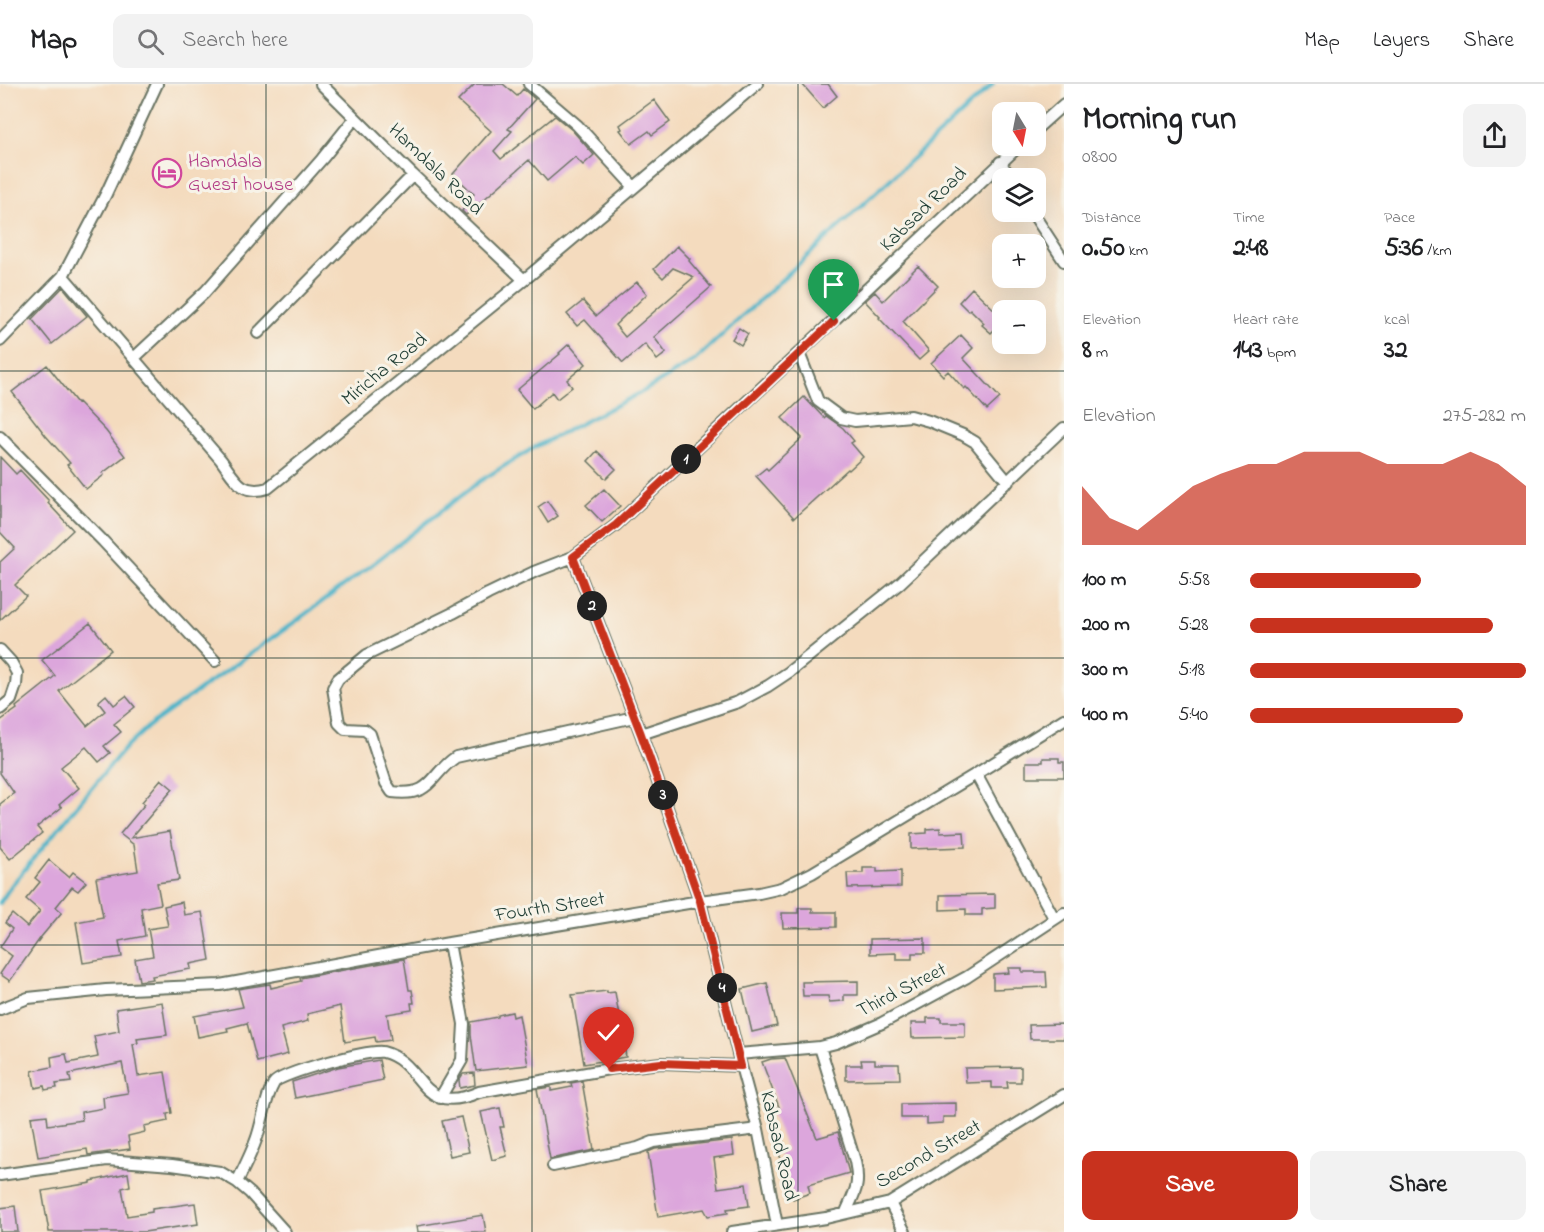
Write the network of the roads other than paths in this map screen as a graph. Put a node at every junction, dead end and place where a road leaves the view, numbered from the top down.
1 (157, 84) edge
2 (321, 84) edge
3 (529, 84) edge
4 (757, 84) edge
5 (1064, 104) edge
6 (355, 118) junction
7 (1046, 120) edge
8 (1007, 156) edge
9 (1000, 162) junction
10 (1004, 168) edge
11 (413, 175) junction
12 (634, 187) junction
13 (1039, 222) edge
14 (1064, 261) edge
15 (63, 276) junction
16 (524, 280) junction
17 (258, 333) dead end
18 (0, 341) edge
19 (799, 354) junction
20 (134, 358) junction
21 (1064, 428) edge
22 (0, 436) edge
23 (1008, 482) junction
24 (573, 557) junction
25 (0, 650) edge
26 (215, 661) dead end
27 (0, 710) edge
28 (634, 717) junction
29 (1064, 719) edge
30 (641, 734) junction
31 (976, 774) junction
32 (700, 901) junction
33 (1059, 916) edge
34 (449, 943) junction
35 (0, 1009) edge
36 (820, 1047) junction
37 (738, 1054) junction
38 (741, 1066) junction
39 (1064, 1095) edge
40 (440, 1098) junction
41 (758, 1129) junction
42 (553, 1166) dead end
43 (0, 1175) edge
44 (237, 1182) junction
45 (890, 1203) junction
46 (846, 1212) junction
47 (777, 1225) junction
48 (285, 1232) edge
49 (732, 1232) edge
50 (904, 1232) edge

1 - 15 street
2 - 6 street, Hamdala Road
3 - 12 street
4 - 12 street, Miricha Road
5 - 7 street
6 - 11 street, Hamdala Road
6 - 20 street
8 - 9 street, Kabsad Road
9 - 10 street
9 - 19 street, Kabsad Road
11 - 16 street, Hamdala Road
11 - 17 street
12 - 16 street, Miricha Road
13 - 14 street
15 - 18 street
15 - 20 street, Miricha Road
16 - 20 street, Miricha Road
19 - 23 street
19 - 24 street, Kabsad Road
21 - 23 street
22 - 26 street
23 - 30 street
24 - 28 street, Kabsad Road
24 - 28 street
25 - 27 street
28 - 30 street, Kabsad Road
29 - 31 street, Fourth Street
30 - 32 street, Kabsad Road
31 - 32 street, Fourth Street
31 - 33 street
32 - 34 street, Fourth Street
32 - 37 street, Kabsad Road
33 - 36 street, Third Street
34 - 35 street, Fourth Street
34 - 40 street
36 - 37 street, Third Street
36 - 46 street
37 - 38 street, Kabsad Road
38 - 40 street
38 - 41 street, Kabsad Road
39 - 45 street, Second Street
40 - 44 street
41 - 42 street
41 - 47 street, Kabsad Road
43 - 44 street
44 - 48 street
45 - 46 street, Second Street
45 - 50 street
46 - 47 street, Second Street
47 - 49 street, Second Street

